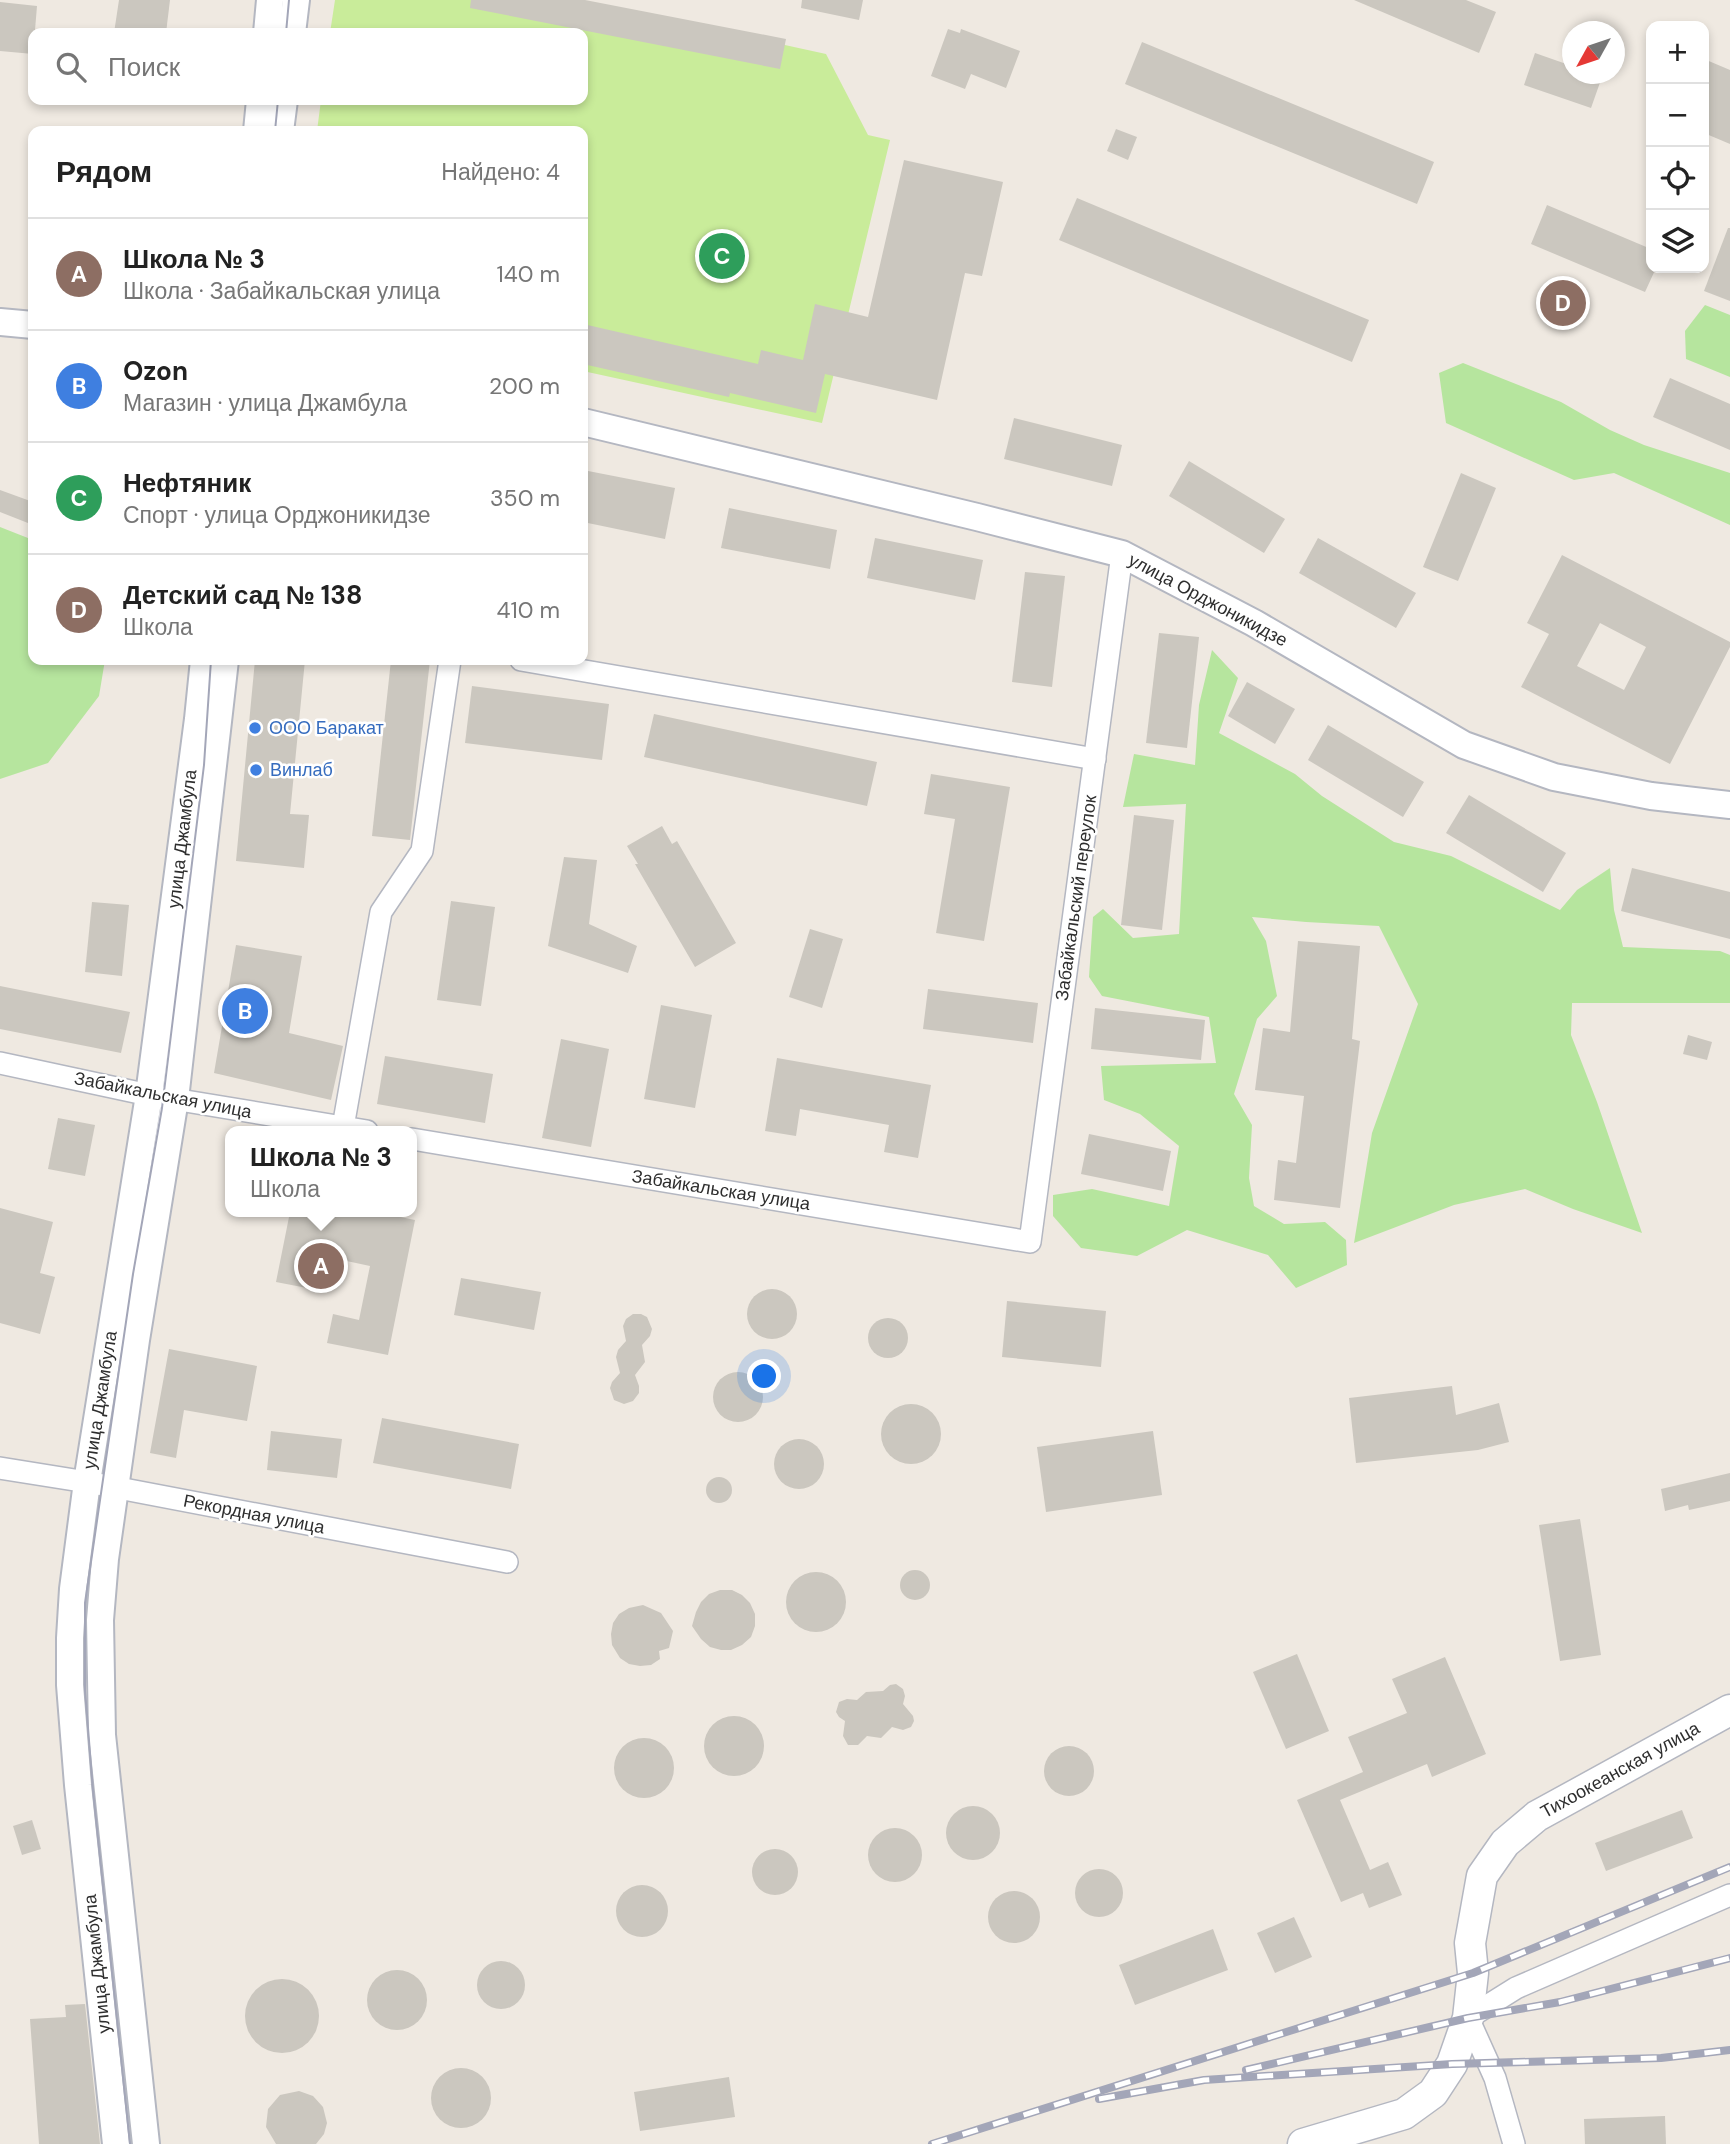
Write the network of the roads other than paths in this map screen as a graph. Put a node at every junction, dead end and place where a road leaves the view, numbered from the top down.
1 (271, 0) edge
2 (296, 0) edge
3 (268, 28) edge
4 (293, 28) edge
5 (260, 105) edge
6 (283, 105) edge
7 (257, 126) edge
8 (281, 126) edge
9 (0, 322) edge
10 (28, 325) edge
11 (588, 423) edge
12 (1122, 554) junction
13 (203, 665) edge
14 (224, 665) edge
15 (449, 665) edge
16 (550, 665) edge
17 (1095, 759) junction
18 (1730, 806) edge
19 (0, 1063) edge
20 (149, 1095) junction
21 (175, 1099) junction
22 (337, 1126) edge
23 (343, 1126) edge
24 (417, 1140) edge
25 (1030, 1242) joint
26 (0, 1468) edge
27 (87, 1482) junction
28 (116, 1488) junction
29 (507, 1562) dead end
30 (1730, 1710) edge
31 (1730, 1895) edge
32 (1468, 2018) junction
33 (116, 2144) edge
34 (146, 2144) edge
35 (1304, 2144) edge
36 (1514, 2144) edge

1 - 3 street
2 - 4 street
5 - 7 street
6 - 8 street
9 - 10 street
11 - 12 street, улица Орджоникидзе
12 - 17 street, Забайкальский переулок
12 - 18 street, улица Орджоникидзе
13 - 20 street, улица Джамбула
14 - 21 street, улица Джамбула
15 - 23 street
16 - 17 street
17 - 25 street, Забайкальский переулок
19 - 20 street, Забайкальская улица
20 - 21 street, Забайкальская улица
20 - 27 street, улица Джамбула
21 - 22 street, Забайкальская улица
21 - 28 street, улица Джамбула
24 - 25 street, Забайкальская улица
26 - 27 street, Рекордная улица
27 - 28 street, Рекордная улица
27 - 33 street, улица Джамбула
28 - 29 street, Рекордная улица
28 - 34 street, улица Джамбула
30 - 32 main road, Тихоокеанская улица
31 - 32 street
32 - 35 main road, Тихоокеанская улица
32 - 36 street

